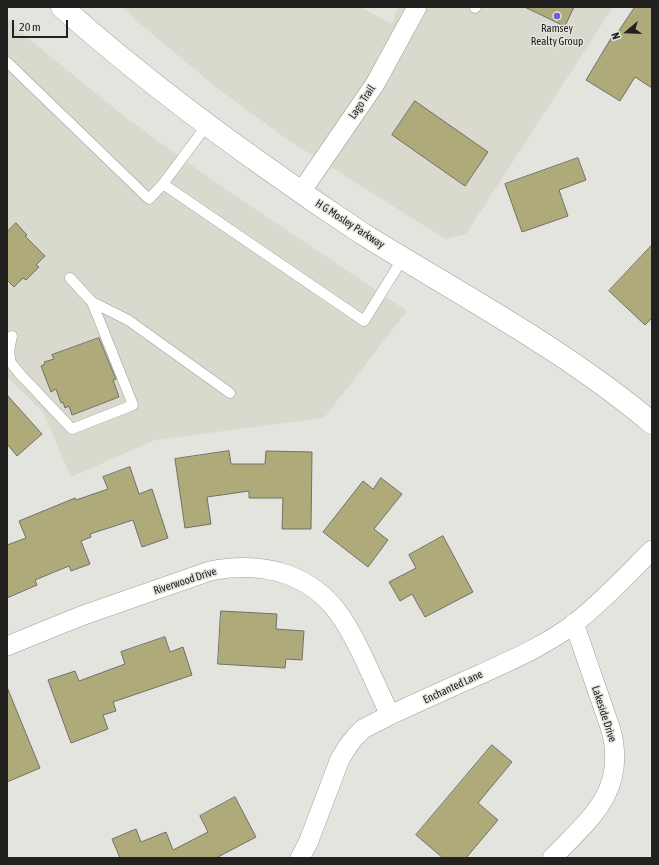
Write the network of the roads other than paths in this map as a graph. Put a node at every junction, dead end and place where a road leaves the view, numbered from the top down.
1 (62, 7) edge
2 (417, 7) edge
3 (7, 62) edge
4 (207, 125) junction
5 (163, 184) junction
6 (301, 192) junction
7 (403, 258) junction
8 (70, 278) dead end
9 (92, 302) junction
10 (12, 336) dead end
11 (230, 393) dead end
12 (652, 423) edge
13 (652, 550) edge
14 (574, 623) junction
15 (7, 646) edge
16 (390, 715) junction
17 (300, 858) edge
18 (552, 858) edge

1 - 4 main road, H G Mosley Parkway
2 - 6 street, Lago Trail
3 - 5 lane
4 - 5 lane
4 - 6 main road, H G Mosley Parkway
5 - 7 lane
6 - 7 main road, H G Mosley Parkway
7 - 12 main road, H G Mosley Parkway
8 - 9 lane
9 - 10 lane
9 - 11 lane
13 - 14 street, Enchanted Lane
14 - 16 street, Enchanted Lane
14 - 18 street, Lakeside Drive
15 - 16 street, Riverwood Drive
16 - 17 street, Enchanted Lane

